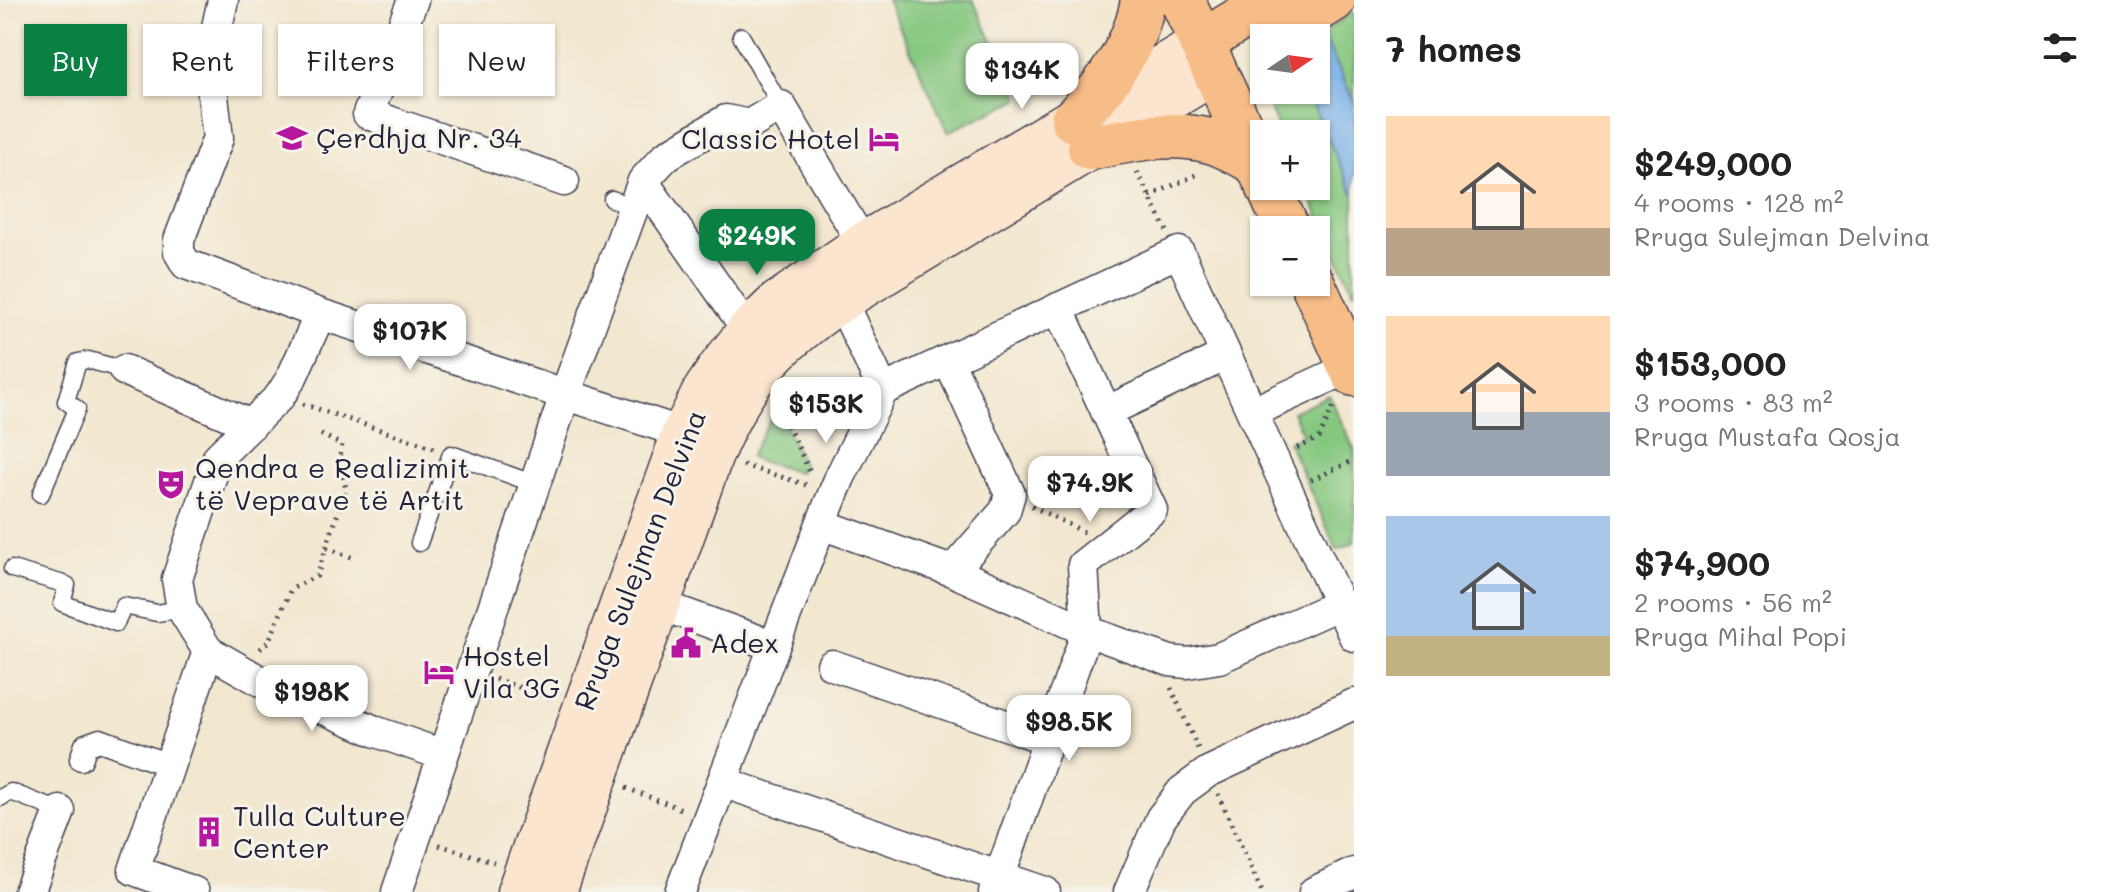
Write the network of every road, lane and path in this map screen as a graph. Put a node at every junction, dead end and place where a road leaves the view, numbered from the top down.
1 (223, 0) edge
2 (413, 0) edge
3 (1143, 0) edge
4 (1182, 0) edge
5 (1333, 0) edge
6 (741, 36) dead end
7 (1244, 38) edge
8 (781, 106) junction
9 (1255, 120) edge
10 (1081, 134) junction
11 (1133, 164) dead end
12 (1250, 167) edge
13 (1212, 168) dead end
14 (564, 181) dead end
15 (629, 196) junction
16 (1150, 196) junction
17 (863, 244) junction
18 (1179, 252) junction
19 (1317, 296) edge
20 (841, 300) junction
21 (1058, 308) junction
22 (320, 314) junction
23 (748, 331) junction
24 (1226, 355) junction
25 (948, 360) junction
26 (124, 370) joint
27 (1347, 381) edge
28 (883, 390) junction
29 (565, 395) junction
30 (280, 396) junction
31 (774, 398) dead end
32 (1106, 412) junction
33 (1253, 412) junction
34 (251, 425) junction
35 (316, 432) dead end
36 (683, 433) junction
37 (451, 454) junction
38 (1274, 459) junction
39 (1354, 460) edge
40 (742, 465) dead end
41 (535, 484) junction
42 (1289, 491) junction
43 (41, 494) dead end
44 (1010, 494) junction
45 (821, 524) junction
46 (419, 543) dead end
47 (1108, 545) junction
48 (327, 548) junction
49 (356, 559) dead end
50 (12, 569) dead end
51 (952, 571) junction
52 (658, 604) junction
53 (1340, 604) junction
54 (182, 609) junction
55 (1087, 631) junction
56 (1354, 636) edge
57 (784, 649) junction
58 (208, 651) junction
59 (832, 665) dead end
60 (238, 668) junction
61 (472, 670) junction
62 (1354, 704) edge
63 (584, 710) junction
64 (1049, 740) junction
65 (443, 755) junction
66 (81, 759) dead end
67 (171, 766) junction
68 (722, 782) junction
69 (624, 787) dead end
70 (0, 798) edge
71 (60, 811) joint
72 (708, 819) junction
73 (415, 837) junction
74 (1354, 873) edge
75 (998, 884) edge
76 (533, 885) edge
77 (178, 889) edge
78 (29, 892) edge
79 (397, 892) edge
80 (680, 892) edge
81 (1045, 892) edge
82 (1129, 892) edge
83 (1314, 892) edge

1 - 22 street
2 - 14 street
3 - 10 main road
4 - 7 main road
5 - 7 main road
6 - 8 lane
7 - 9 main road
7 - 10 main road, Rruga Sulejman Delvina
8 - 15 street
8 - 17 street
10 - 12 main road
10 - 17 main road, Rruga Sulejman Delvina
10 - 20 main road, Rruga Sulejman Delvina
11 - 16 path
13 - 16 path
15 - 23 street
15 - 29 street
16 - 18 path
17 - 23 main road, Rruga Sulejman Delvina
18 - 21 street
18 - 24 street
19 - 27 main road
20 - 28 street
20 - 52 main road, Rruga Sulejman Delvina
21 - 25 street
21 - 32 street
22 - 29 street
22 - 30 street
23 - 36 main road, Rruga Sulejman Delvina
24 - 32 street
24 - 33 street
25 - 28 street
25 - 44 street
26 - 34 street
26 - 43 lane
27 - 33 street
27 - 38 path
28 - 45 street
29 - 36 street
29 - 41 street
30 - 34 street
30 - 37 path
31 - 40 path
32 - 47 street
33 - 38 street
34 - 54 street
35 - 48 path
36 - 63 main road, Rruga Sulejman Delvina
37 - 41 lane
37 - 46 lane
38 - 42 street
39 - 42 path
41 - 61 street
42 - 53 street
44 - 47 path
44 - 51 street
45 - 51 street
45 - 57 street
47 - 55 street
48 - 49 path
48 - 60 path
50 - 54 lane
51 - 55 street
52 - 57 street
52 - 76 main road, Rruga Sulejman Delvina
53 - 55 street
53 - 56 street
54 - 58 street
55 - 64 street
57 - 68 street
58 - 60 street
58 - 67 street
59 - 64 street
60 - 65 street
61 - 63 path
61 - 65 street
62 - 82 street
63 - 76 main road, Rruga Sulejman Delvina
64 - 75 street
65 - 73 street
66 - 67 street
67 - 77 street
68 - 72 street
68 - 75 street
69 - 72 path
70 - 71 lane
71 - 78 street
72 - 80 street
73 - 76 path
73 - 79 street
74 - 83 street
75 - 81 street

